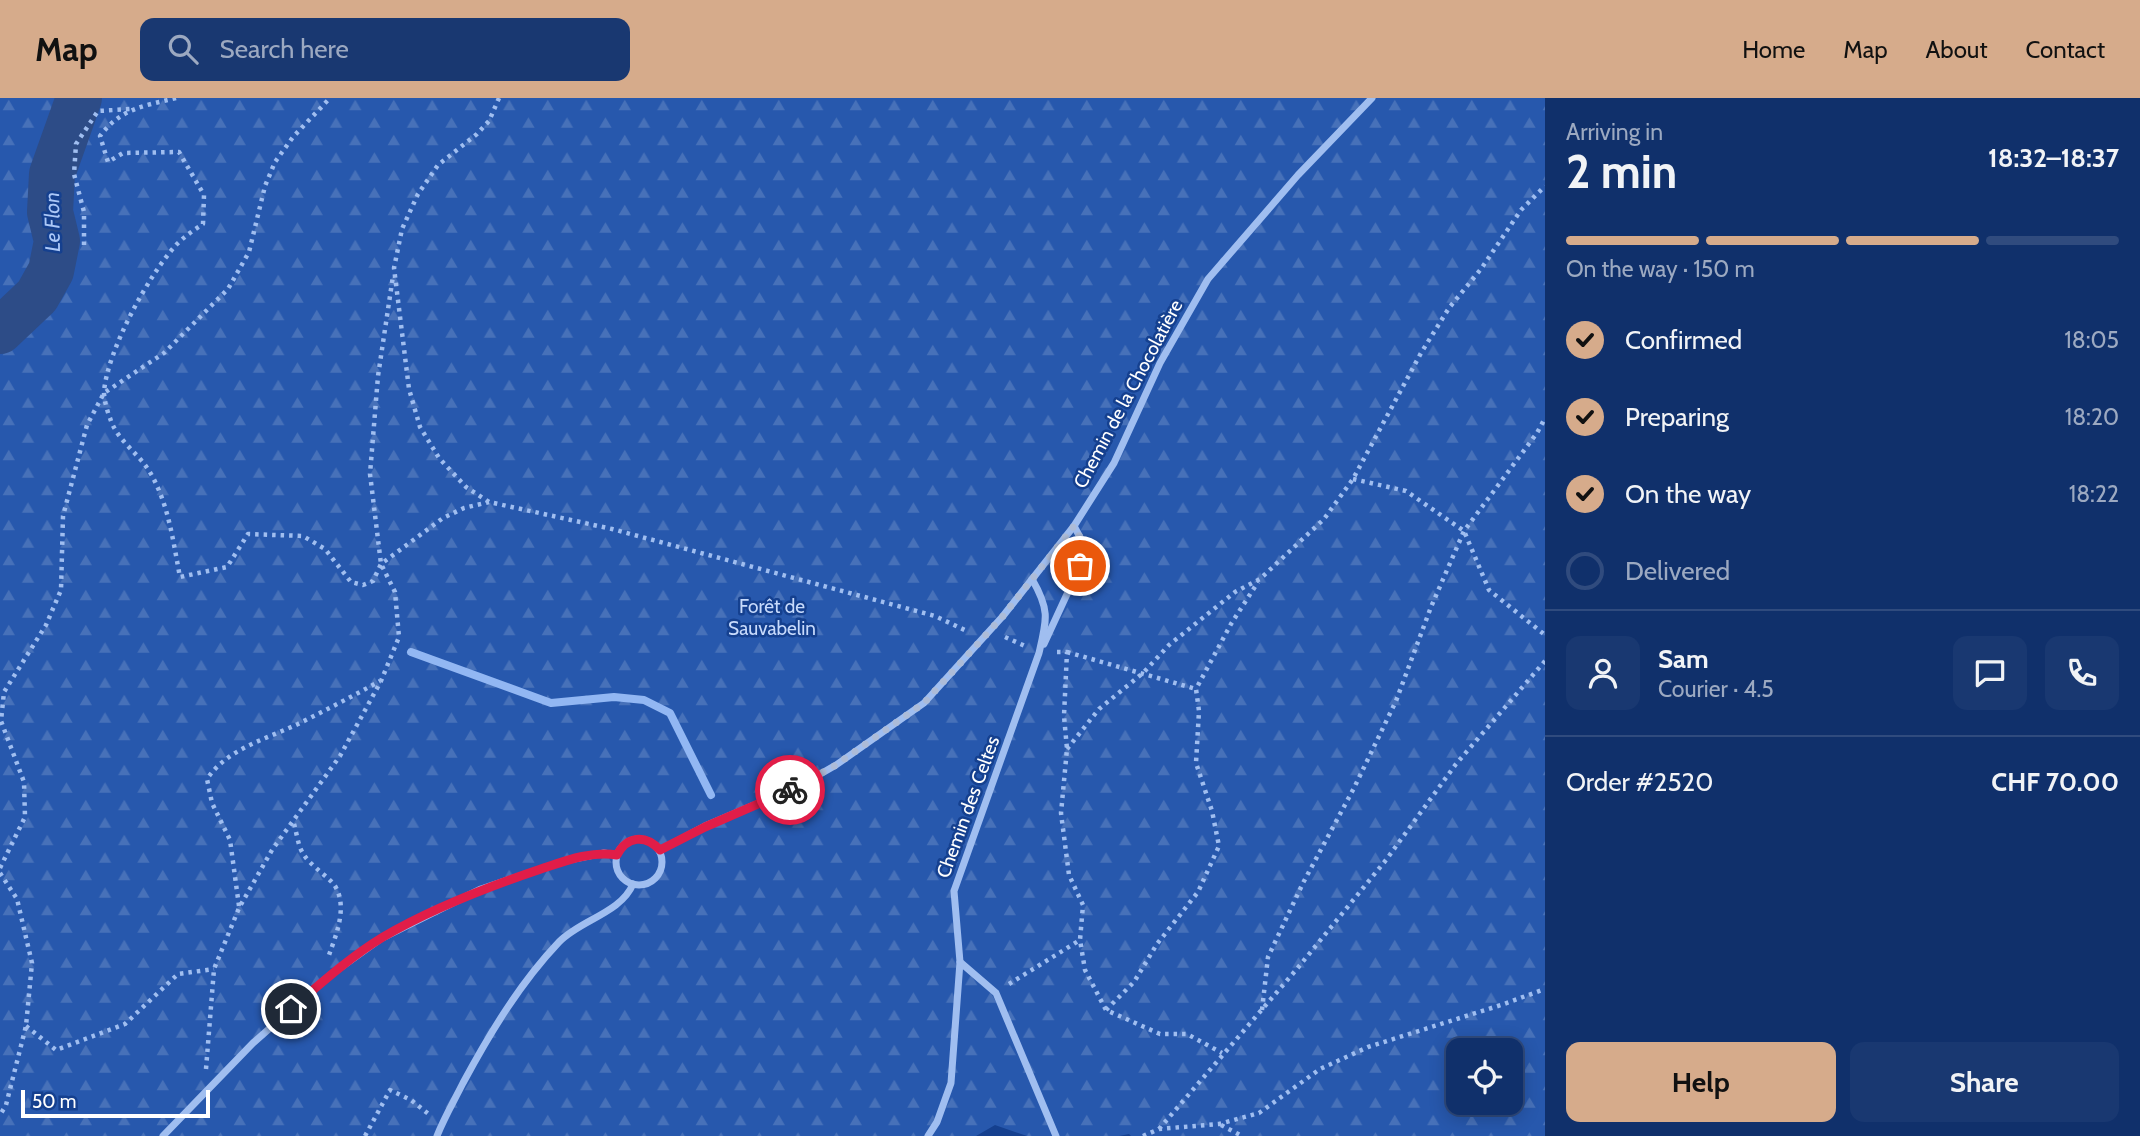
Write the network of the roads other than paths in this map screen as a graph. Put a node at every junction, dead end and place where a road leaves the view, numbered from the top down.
1 (1372, 98) edge
2 (1074, 526) junction
3 (1032, 579) junction
4 (1034, 667) junction
5 (660, 850) junction
6 (617, 855) junction
7 (633, 884) junction
8 (960, 962) junction
9 (163, 1136) edge
10 (438, 1136) edge
11 (928, 1136) edge
12 (1056, 1136) edge

1 - 2 street, Chemin de la Chocolatière
2 - 3 street, Chemin de la Chocolatière
2 - 4 street, Chemin des Celtes
3 - 4 street, Chemin des Celtes
3 - 5 street, Chemin de la Chocolatière
4 - 8 street, Chemin des Celtes
5 - 6 street
5 - 7 street
6 - 7 street
6 - 9 street
7 - 10 street
8 - 11 street, Chemin des Celtes
8 - 12 street

